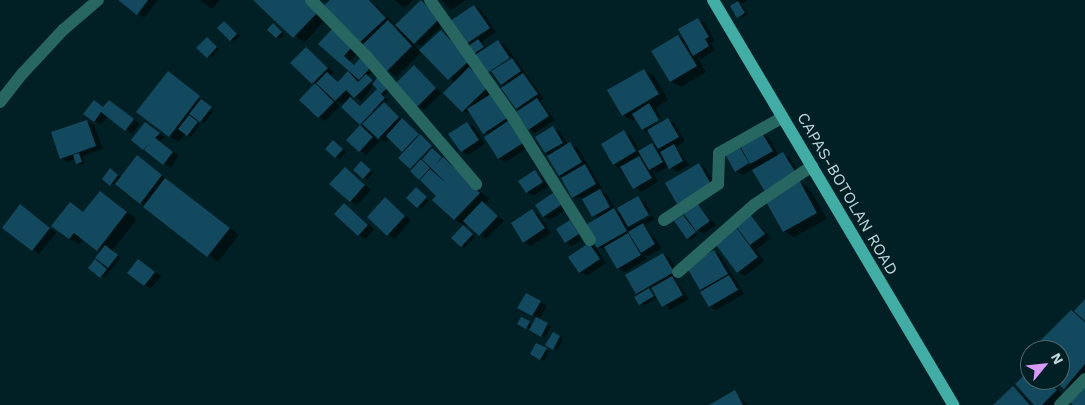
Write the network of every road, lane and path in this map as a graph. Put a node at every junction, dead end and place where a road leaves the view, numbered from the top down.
1 (98, 0) edge
2 (311, 0) edge
3 (430, 0) edge
4 (713, 0) edge
5 (0, 102) edge
6 (783, 117) junction
7 (812, 166) junction
8 (476, 184) dead end
9 (664, 220) dead end
10 (590, 240) dead end
11 (678, 272) dead end
12 (1085, 379) edge
13 (953, 405) edge
14 (1060, 405) edge

1 - 5 street
2 - 8 street
3 - 10 street
4 - 6 main road, CAPAS-BOTOLAN ROAD
6 - 7 main road, CAPAS-BOTOLAN ROAD
6 - 9 street
7 - 11 street
7 - 13 main road, CAPAS-BOTOLAN ROAD
12 - 14 street

